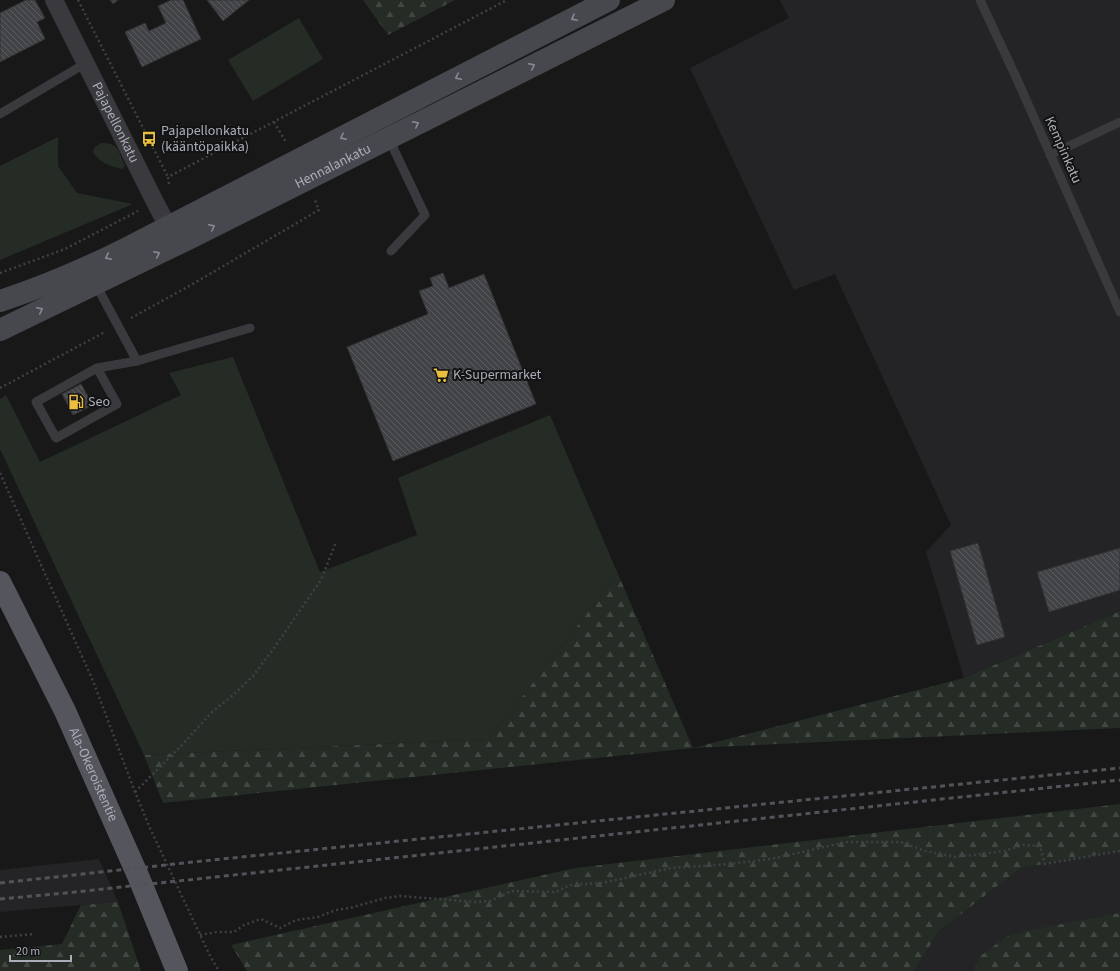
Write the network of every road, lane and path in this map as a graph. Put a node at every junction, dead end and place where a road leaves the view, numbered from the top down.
1 (54, 0) edge
2 (78, 0) edge
3 (507, 0) edge
4 (609, 0) edge
5 (664, 0) edge
6 (980, 0) edge
7 (86, 63) junction
8 (0, 114) edge
9 (274, 122) junction
10 (1120, 122) edge
11 (384, 128) junction
12 (287, 145) dead end
13 (1050, 155) junction
14 (168, 177) junction
15 (155, 202) junction
16 (319, 210) dead end
17 (173, 235) junction
18 (391, 251) dead end
19 (0, 273) edge
20 (91, 275) junction
21 (0, 301) edge
22 (1120, 312) edge
23 (118, 325) junction
24 (250, 328) dead end
25 (0, 330) edge
26 (136, 361) junction
27 (97, 368) junction
28 (0, 388) edge
29 (0, 473) edge
30 (336, 542) dead end
31 (0, 582) edge
32 (134, 792) junction
33 (1120, 851) edge
34 (34, 934) dead end
35 (200, 935) junction
36 (0, 937) edge
37 (175, 968) edge
38 (219, 971) edge

1 - 7 street, Pajapellonkatu
2 - 14 path
3 - 9 path
4 -> 11 street, Hennalankatu
11 -> 5 street, Hennalankatu
6 - 13 lane, Kempinkatu
7 - 8 lane
7 - 15 street, Pajapellonkatu
9 - 12 path
9 - 14 path
10 - 13 lane
11 - 17 street, Hennalankatu
11 - 18 lane
13 - 22 lane, Kempinkatu
14 - 15 path
15 - 17 street, Pajapellonkatu
15 - 19 path
16 - 23 path
17 - 20 street, Hennalankatu
20 - 21 street, Hennalankatu
20 - 23 lane
25 -> 20 street, Hennalankatu
23 - 26 lane
23 - 28 path
24 - 26 lane
26 - 27 lane
27 - 27 lane
29 - 32 path
30 - 32 path
31 - 37 main road, Ala-Okeroistentie
32 - 35 path
33 - 35 path
34 - 36 path
35 - 38 path

